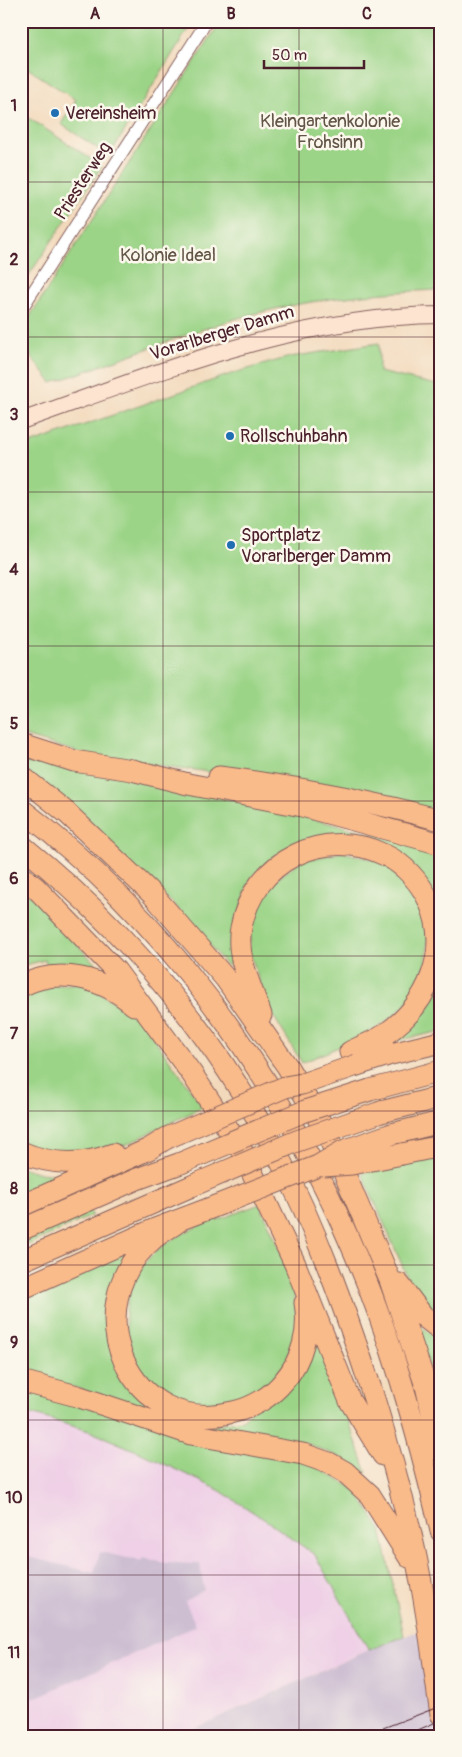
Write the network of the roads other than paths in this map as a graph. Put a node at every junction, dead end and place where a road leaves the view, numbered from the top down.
1 (207, 21) edge
2 (21, 310) edge
3 (441, 315) edge
4 (21, 421) edge
5 (21, 744) edge
6 (132, 770) junction
7 (21, 776) edge
8 (21, 809) edge
9 (441, 820) edge
10 (441, 844) edge
11 (21, 845) edge
12 (21, 876) edge
13 (21, 986) edge
14 (152, 1021) junction
15 (270, 1041) junction
16 (441, 1042) edge
17 (353, 1058) junction
18 (441, 1072) edge
19 (441, 1097) edge
20 (441, 1122) edge
21 (164, 1139) junction
22 (435, 1148) edge
23 (21, 1152) edge
24 (318, 1166) junction
25 (21, 1206) edge
26 (179, 1222) junction
27 (21, 1230) edge
28 (381, 1257) junction
29 (21, 1261) edge
30 (295, 1264) junction
31 (21, 1289) edge
32 (441, 1330) edge
33 (21, 1381) edge
34 (441, 1451) edge
35 (397, 1478) junction
36 (438, 1498) edge
37 (441, 1531) edge
38 (420, 1575) junction
39 (441, 1714) edge

1 - 2 street, Priesterweg
3 - 4 street, Vorarlberger Damm
5 - 6 highway
6 - 9 highway
6 - 10 highway
7 - 15 highway
8 - 36 highway
11 - 35 highway
12 - 14 highway
13 - 14 highway
14 - 30 highway
15 - 17 highway
15 - 28 highway
16 - 17 highway
17 - 21 highway, bridge
18 - 27 highway, bridge
19 - 29 highway, bridge
20 - 24 highway, bridge
21 - 23 highway
21 - 25 highway
22 - 24 highway, bridge
24 - 26 highway, bridge
26 - 30 highway
26 - 31 highway
28 - 32 highway
28 - 34 highway
30 - 35 highway
33 - 38 highway
35 - 38 highway
36 - 37 highway
38 - 39 highway

